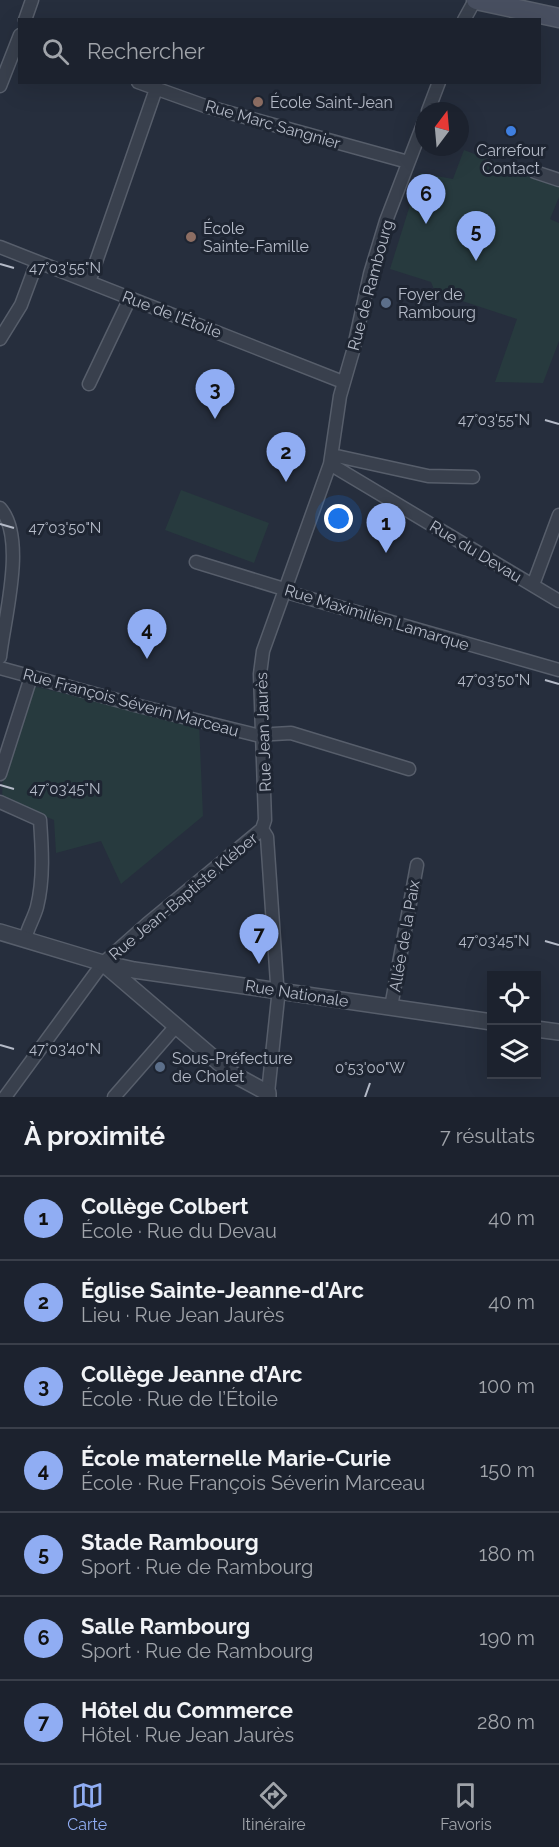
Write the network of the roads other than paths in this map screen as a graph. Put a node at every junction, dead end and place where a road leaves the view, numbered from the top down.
1 (33, 0) edge
2 (475, 0) edge
3 (26, 18) edge
4 (465, 18) edge
5 (559, 18) edge
6 (18, 40) edge
7 (143, 84) edge
8 (438, 84) edge
9 (0, 87) edge
10 (156, 89) junction
11 (431, 102) edge
12 (415, 144) edge
13 (408, 162) junction
14 (535, 172) dead end
15 (559, 180) edge
16 (0, 247) edge
17 (37, 262) junction
18 (89, 282) junction
19 (130, 298) junction
20 (0, 339) edge
21 (343, 382) junction
22 (89, 384) dead end
23 (331, 459) junction
24 (473, 477) dead end
25 (0, 508) edge
26 (559, 515) edge
27 (6, 548) edge
28 (196, 562) dead end
29 (533, 585) junction
30 (284, 590) junction
31 (559, 601) edge
32 (0, 657) edge
33 (0, 668) edge
34 (559, 670) edge
35 (31, 677) junction
36 (262, 735) junction
37 (409, 769) dead end
38 (0, 774) edge
39 (0, 802) edge
40 (262, 829) junction
41 (417, 865) dead end
42 (0, 932) edge
43 (26, 939) junction
44 (103, 963) junction
45 (277, 990) junction
46 (391, 1007) junction
47 (487, 1021) edge
48 (176, 1026) junction
49 (541, 1030) edge
50 (559, 1032) edge
51 (268, 1095) edge
52 (5, 1097) edge
53 (114, 1097) edge

1 - 3 street
2 - 4 street
2 - 5 main road
6 - 9 street
7 - 10 street, Rue Marc Sangnier
8 - 11 street
10 - 13 street, Rue Marc Sangnier
10 - 18 street
12 - 13 street, Rue de Rambourg
13 - 21 street, Rue de Rambourg
14 - 15 street
16 - 17 street, Rue de l’Étoile
17 - 18 street, Rue de l’Étoile
17 - 20 street
18 - 19 street, Rue de l’Étoile
19 - 21 street, Rue de l’Étoile
19 - 22 street
21 - 23 street, Rue Jean Jaurès
23 - 24 street
23 - 29 street, Rue du Devau
23 - 30 street, Rue Jean Jaurès
25 - 27 street
26 - 29 street
27 - 32 street
28 - 30 street, Rue Maximilien Lamarque
29 - 31 street, Rue du Devau
30 - 34 street, Rue Maximilien Lamarque
30 - 36 street, Rue Jean Jaurès
33 - 35 street, Rue François Séverin Marceau
35 - 36 street, Rue François Séverin Marceau
35 - 38 street
36 - 37 street, Rue François Séverin Marceau
36 - 40 street, Rue Jean Jaurès
39 - 43 street
40 - 44 street, Rue Jean-Baptiste Kléber
40 - 45 street, Rue Jean Jaurès
41 - 46 street, Allée de la Paix
42 - 43 street, Rue Nationale
43 - 44 street, Rue Nationale
44 - 45 street, Rue Nationale
44 - 48 street
44 - 52 street, Rue Jean-Baptiste Kléber
45 - 46 street, Rue Nationale
45 - 51 street, Rue Jean Jaurès
46 - 47 street, Rue Nationale
48 - 51 street
48 - 53 street
49 - 50 street

